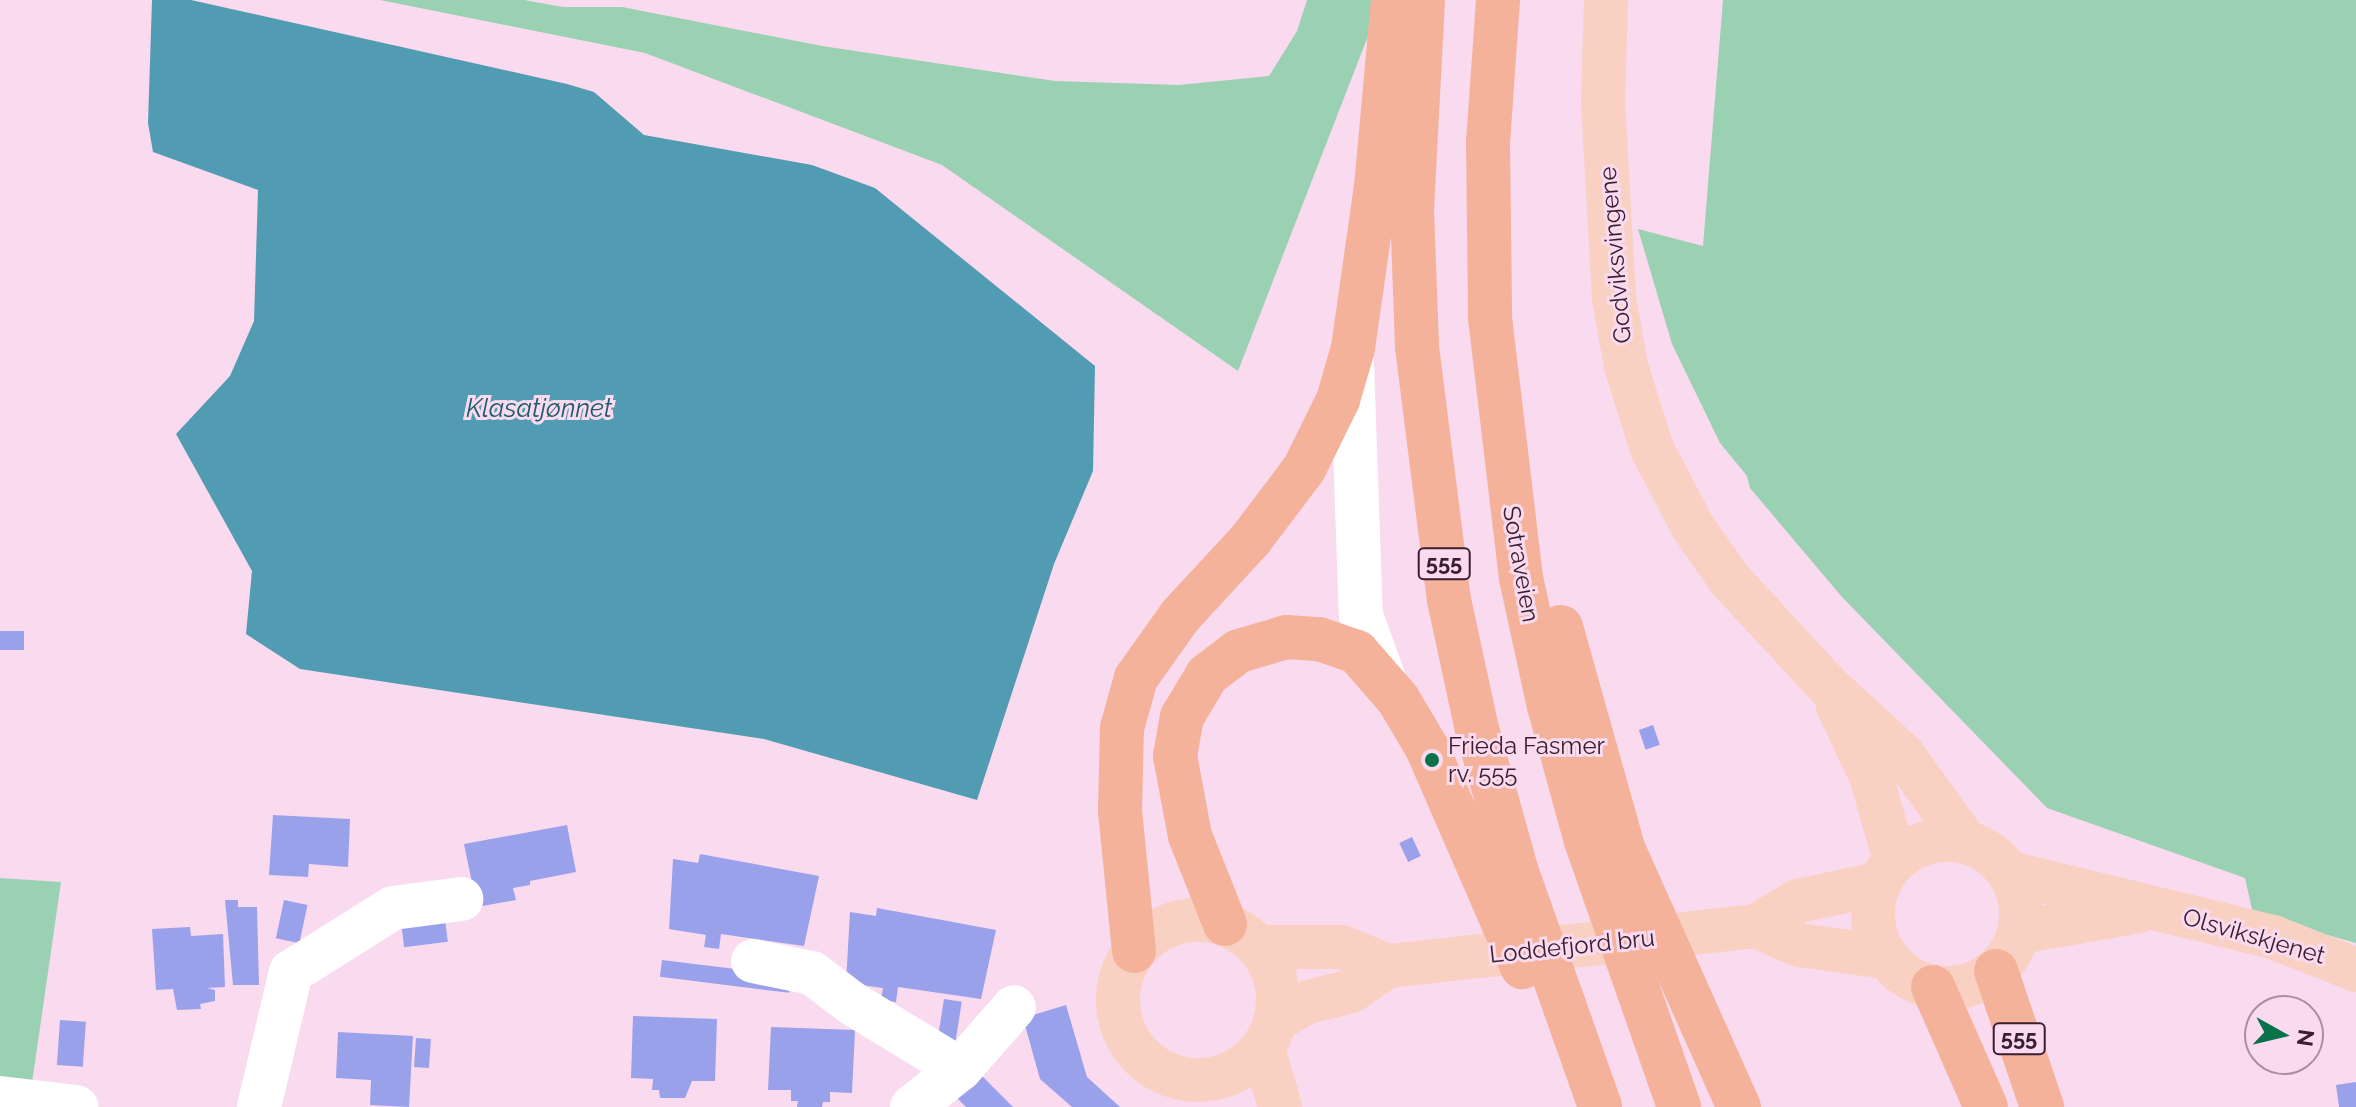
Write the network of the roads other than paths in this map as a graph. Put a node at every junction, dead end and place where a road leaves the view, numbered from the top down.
1 (1393, 0) edge
2 (1423, 0) edge
3 (1498, 0) edge
4 (1606, 0) edge
5 (1353, 348) junction
6 (1494, 357) junction
7 (1385, 682) junction
8 (1828, 686) junction
9 (1965, 841) junction
10 (1887, 872) junction
11 (2010, 873) junction
12 (461, 899) dead end
13 (2149, 909) junction
14 (1756, 926) junction
15 (2020, 932) junction
16 (1242, 936) junction
17 (1134, 951) junction
18 (1887, 957) junction
19 (753, 961) dead end
20 (1388, 966) junction
21 (2356, 970) edge
22 (1996, 971) junction
23 (1933, 987) junction
24 (1014, 1007) dead end
25 (1270, 1034) junction
26 (960, 1069) junction
27 (1193, 1093) edge
28 (0, 1098) edge
29 (76, 1107) edge
30 (259, 1107) edge
31 (912, 1107) edge
32 (1280, 1107) edge
33 (1574, 1107) edge
34 (1600, 1107) edge
35 (1679, 1107) edge
36 (1739, 1107) edge
37 (1986, 1107) edge
38 (2042, 1107) edge

1 - 5 highway
2 - 34 highway, 555
3 - 6 highway, Sotraveien
4 - 8 main road, Godviksvingene
5 - 7 street
5 - 17 highway
6 - 35 highway, Sotraveien
6 - 36 highway
7 - 16 highway
7 - 33 highway
8 - 9 main road, Godviksvingene
8 - 10 main road, Godviksvingene
9 - 10 main road
9 - 11 main road
10 - 14 main road
10 - 18 main road
11 - 13 main road, Olsvikskjenet
11 - 15 main road
12 - 30 street
13 - 15 main road, Olsvikskjenet
13 - 21 main road, Olsvikskjenet
14 - 18 main road
14 - 20 main road, Loddefjord bru
15 - 22 main road
16 - 17 main road
16 - 20 main road
16 - 25 main road
17 - 27 main road
18 - 23 main road
19 - 26 street
20 - 25 main road
22 - 23 main road
22 - 38 highway, 555
23 - 37 highway, 555
24 - 26 street
25 - 27 main road
25 - 32 main road
26 - 31 street
28 - 29 street

